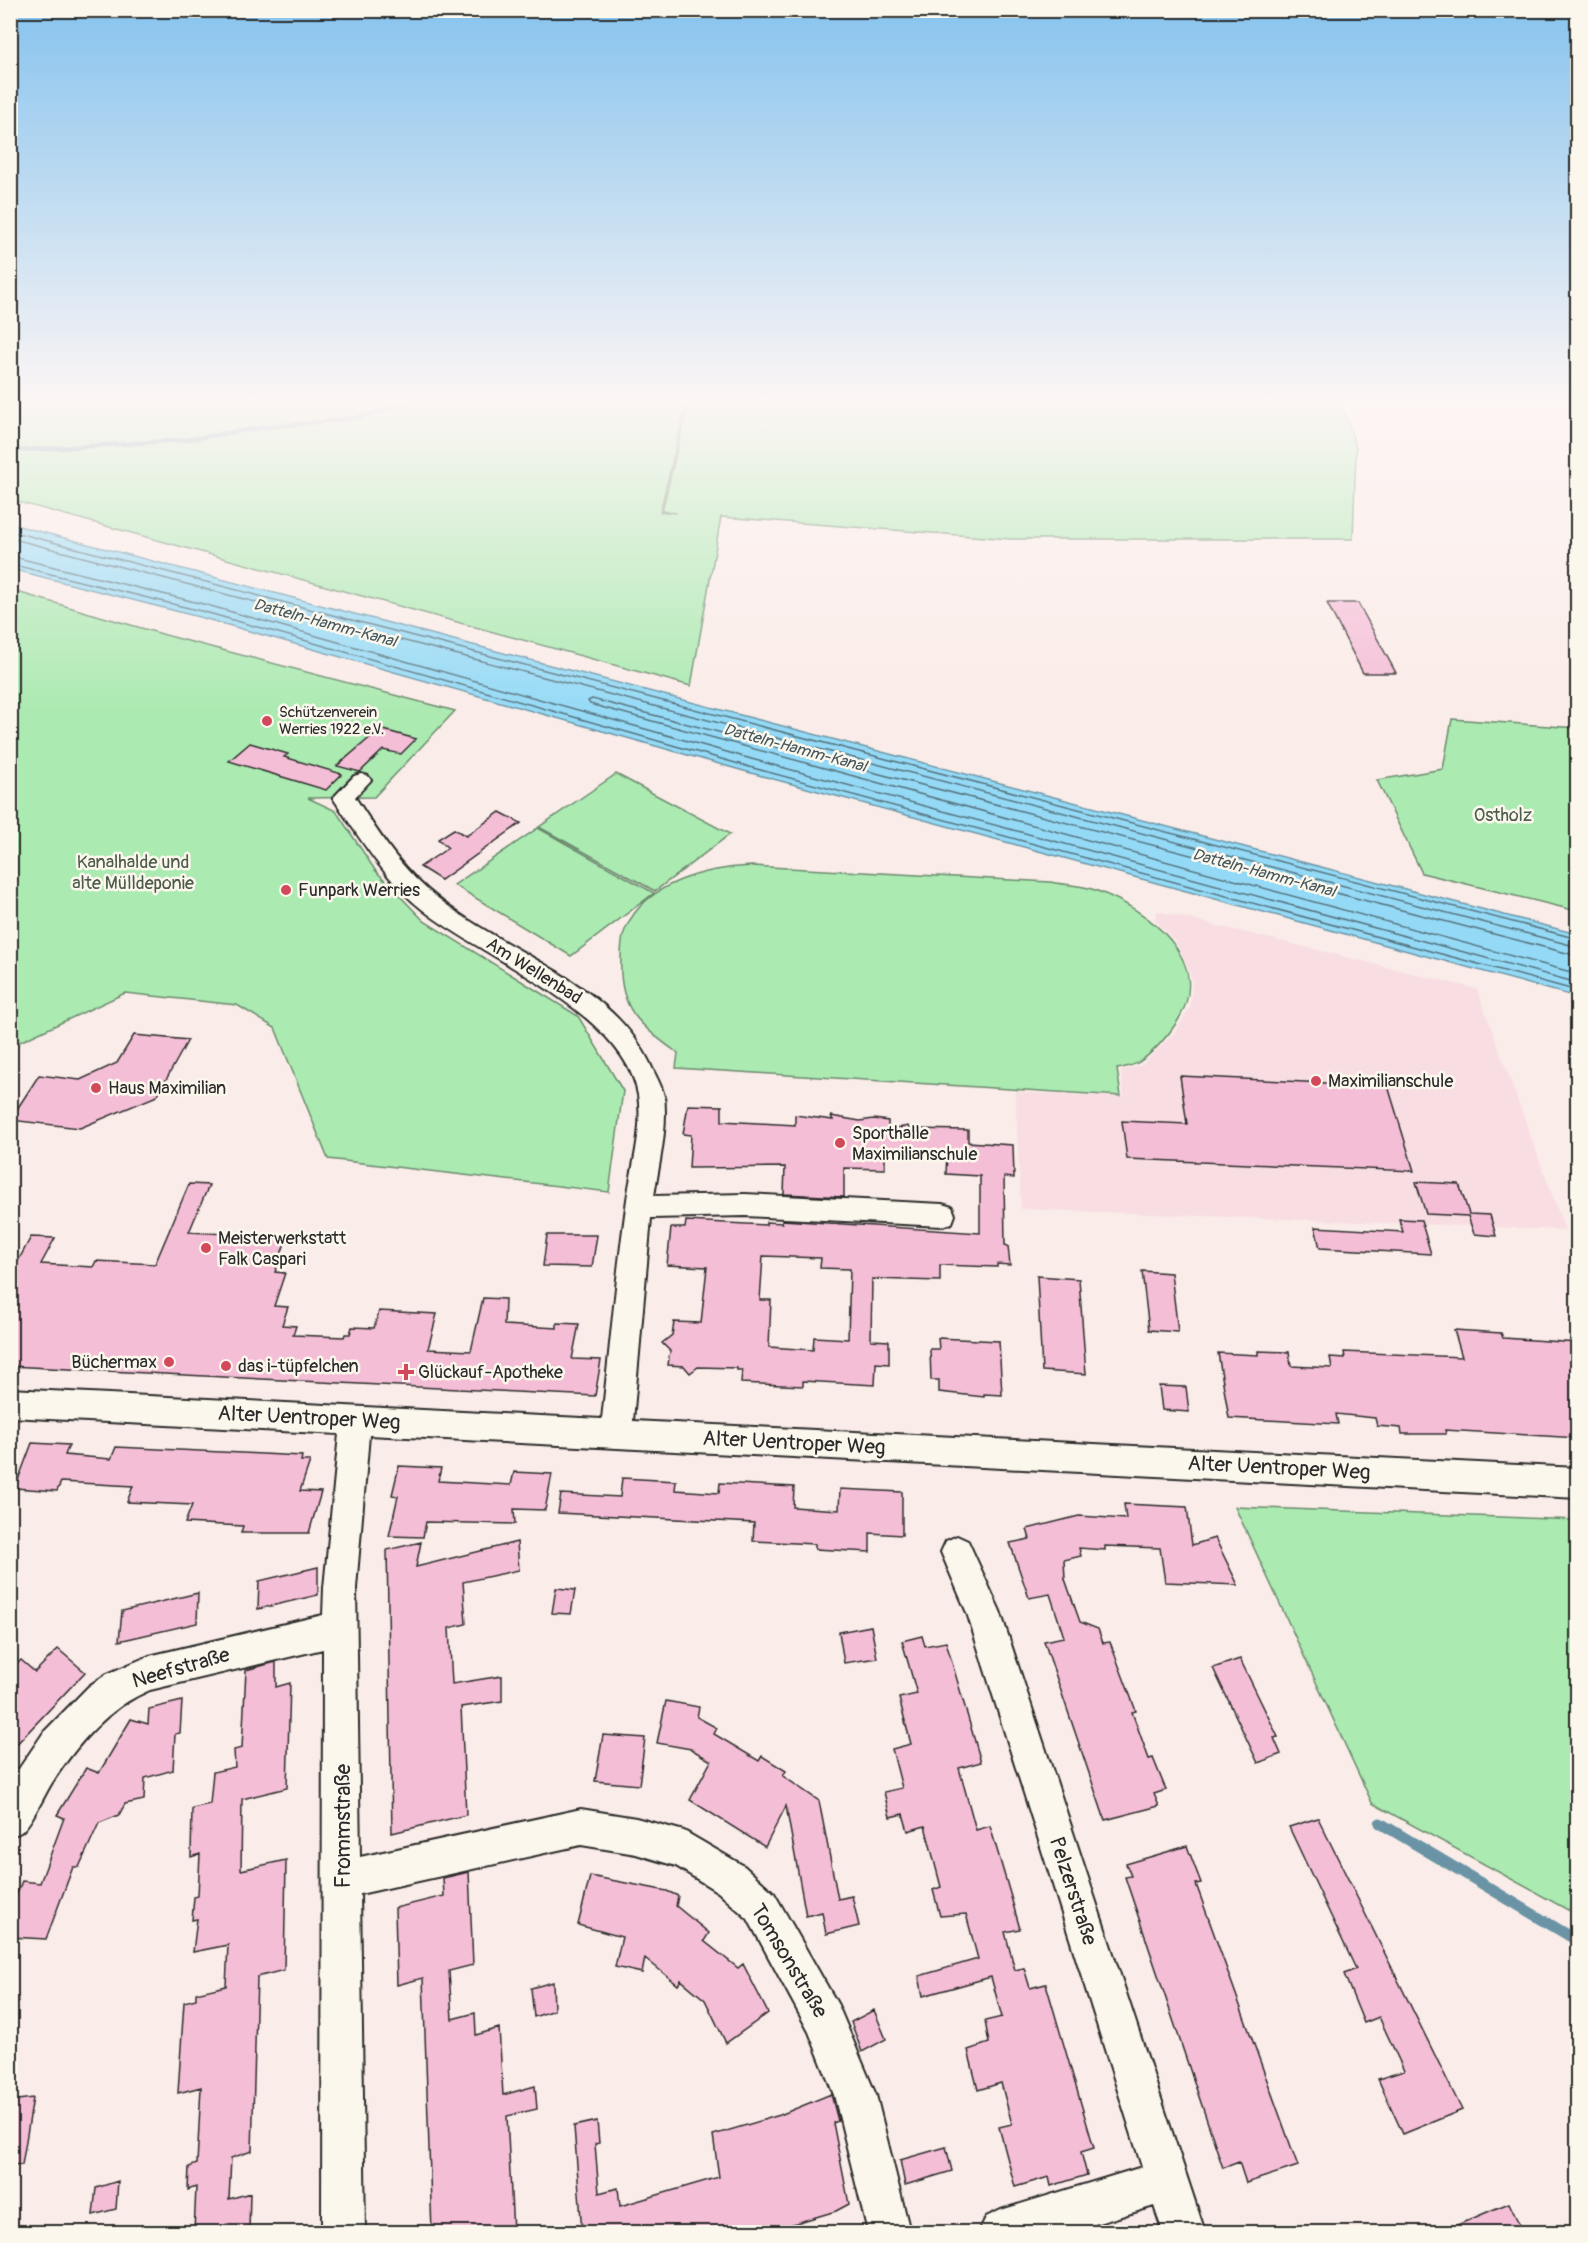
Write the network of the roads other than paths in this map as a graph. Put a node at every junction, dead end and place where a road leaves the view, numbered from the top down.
1 (361, 780) dead end
2 (639, 1207) junction
3 (942, 1215) dead end
4 (10, 1402) edge
5 (355, 1420) junction
6 (616, 1434) junction
7 (1578, 1484) edge
8 (957, 1552) dead end
9 (342, 1628) junction
10 (10, 1818) edge
11 (343, 1879) junction
12 (1166, 2181) junction
13 (343, 2232) edge
14 (889, 2232) edge
15 (1001, 2232) edge
16 (1184, 2232) edge

1 - 2 street, Am Wellenbad
2 - 3 street
2 - 6 street, Am Wellenbad
4 - 5 street, Alter Uentroper Weg
5 - 6 street, Alter Uentroper Weg
5 - 9 street, Frommstraße
6 - 7 street, Alter Uentroper Weg
8 - 12 street, Pelzerstraße
9 - 10 street, Neefstraße
9 - 11 street, Frommstraße
11 - 13 street, Frommstraße
11 - 14 street, Tomsonstraße
12 - 15 street
12 - 16 street, Pelzerstraße

